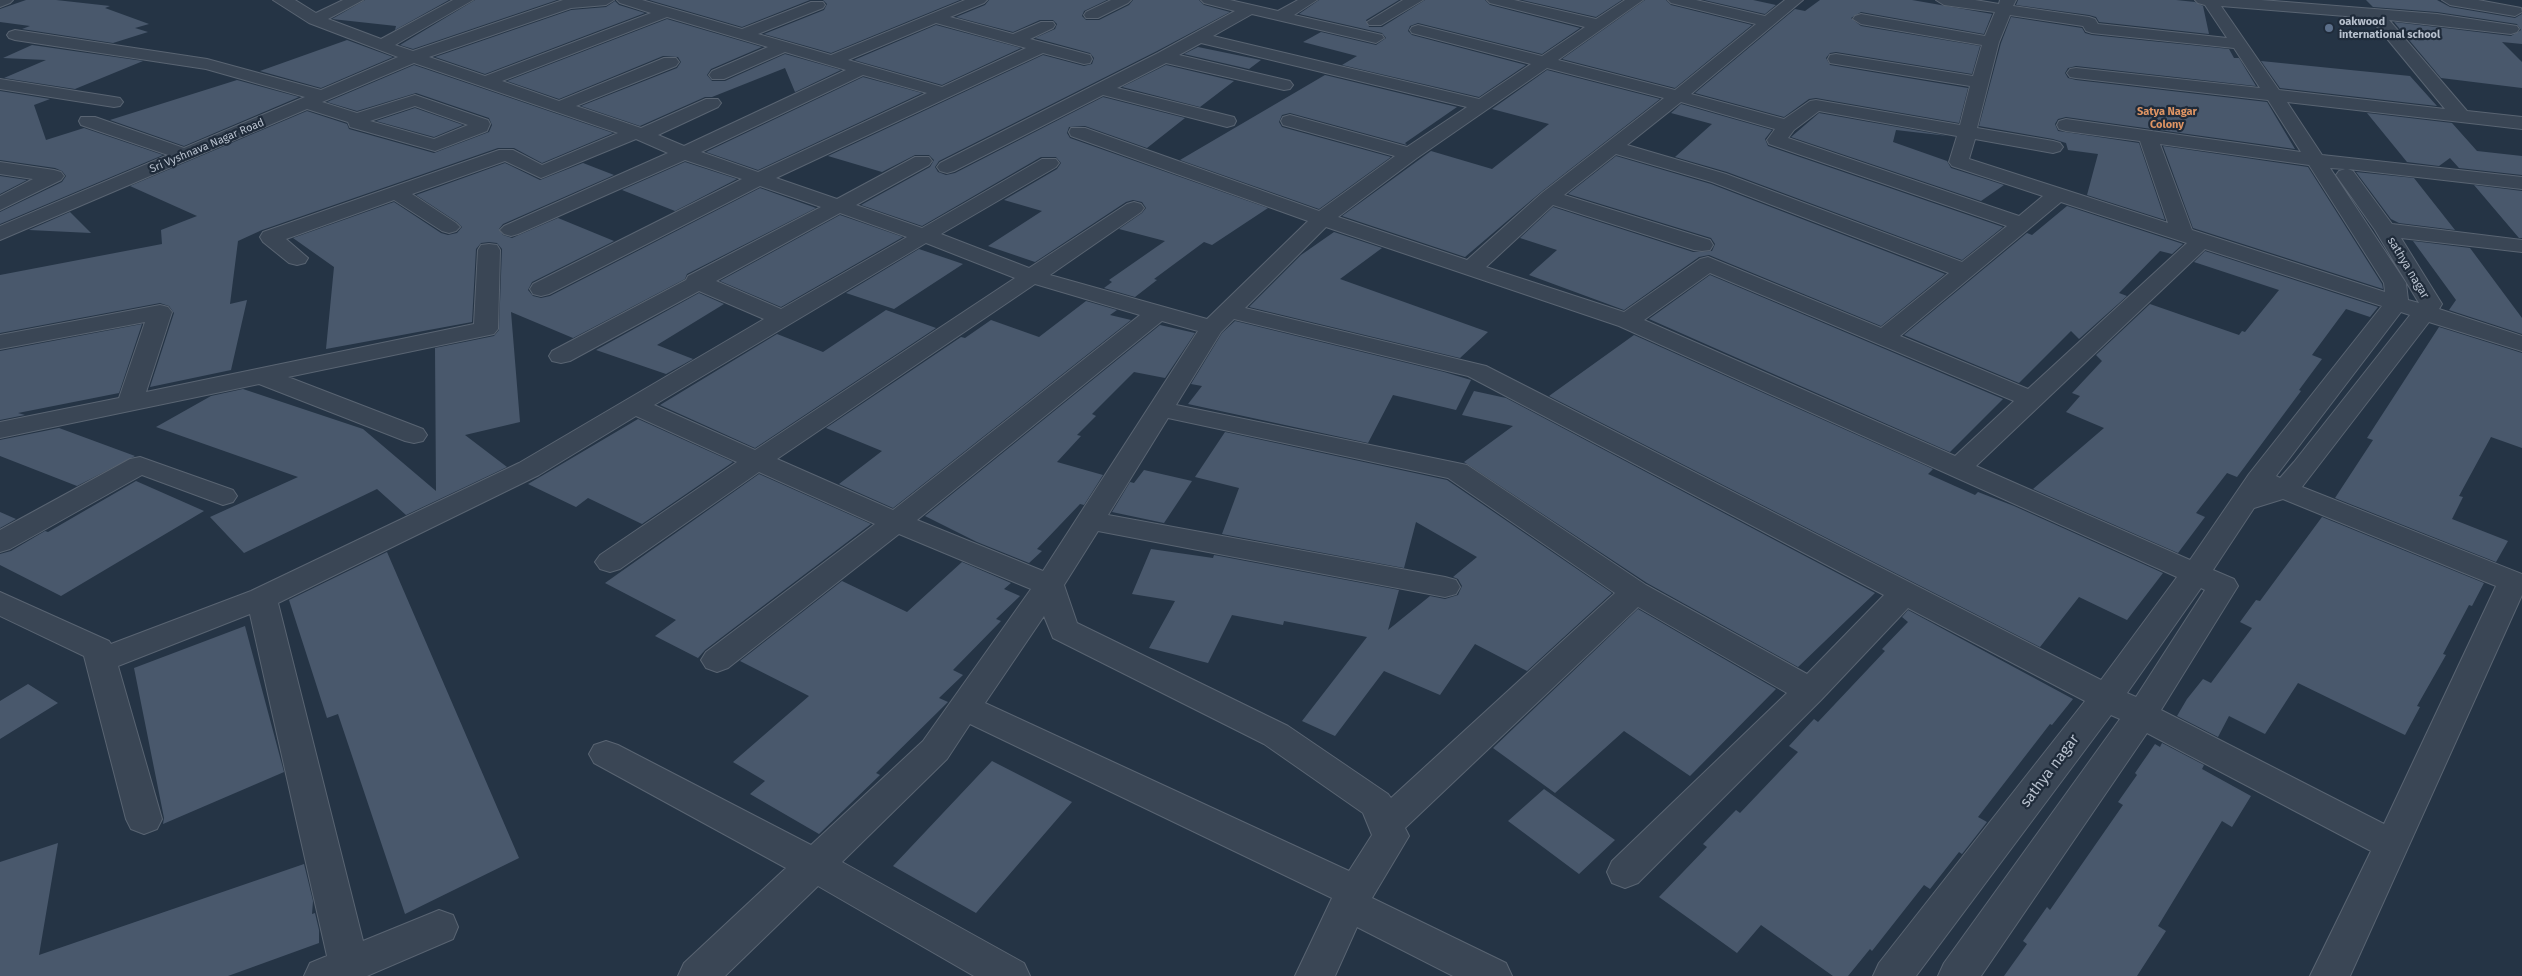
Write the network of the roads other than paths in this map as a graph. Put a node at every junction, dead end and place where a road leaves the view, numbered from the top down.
1 (5, 0) edge
2 (281, 0) edge
3 (356, 0) edge
4 (465, 0) edge
5 (606, 0) edge
6 (625, 0) edge
7 (979, 0) edge
8 (1123, 0) edge
9 (1209, 0) edge
10 (1309, 0) edge
11 (1415, 0) edge
12 (1495, 0) edge
13 (1635, 0) edge
14 (1676, 0) edge
15 (1795, 0) edge
16 (1944, 0) edge
17 (2437, 0) edge
18 (2450, 0) edge
19 (2216, 1) edge
20 (0, 2) edge
21 (817, 5) dead end
22 (2006, 5) edge
23 (2518, 8) edge
24 (1250, 9) junction
25 (667, 12) junction
26 (1092, 15) dead end
27 (1280, 16) junction
28 (2376, 16) junction
29 (934, 18) junction
30 (2437, 19) junction
31 (315, 20) junction
32 (1861, 20) dead end
33 (1375, 22) dead end
34 (1769, 22) junction
35 (1599, 24) junction
36 (1047, 25) dead end
37 (1418, 30) dead end
38 (743, 34) junction
39 (5, 36) edge
40 (2518, 36) edge
41 (1200, 38) junction
42 (1376, 38) dead end
43 (1014, 40) junction
44 (1991, 42) junction
45 (384, 44) junction
46 (2240, 44) junction
47 (784, 46) junction
48 (1042, 47) junction
49 (413, 57) junction
50 (1164, 57) junction
51 (1084, 59) dead end
52 (1836, 59) dead end
53 (833, 60) junction
54 (670, 62) dead end
55 (1544, 63) junction
56 (862, 69) junction
57 (2076, 73) dead end
58 (718, 75) dead end
59 (487, 81) junction
60 (1981, 83) junction
61 (0, 84) edge
62 (1284, 85) dead end
63 (1102, 89) junction
64 (945, 92) junction
65 (1678, 96) junction
66 (2284, 98) junction
67 (314, 100) junction
68 (114, 102) dead end
69 (712, 103) dead end
70 (1482, 105) junction
71 (559, 107) junction
72 (2461, 116) junction
73 (357, 119) junction
74 (88, 121) dead end
75 (1227, 121) dead end
76 (1290, 121) dead end
77 (2522, 123) edge
78 (2066, 125) dead end
79 (1787, 126) junction
80 (1078, 132) dead end
81 (1968, 132) junction
82 (638, 134) junction
83 (2148, 137) junction
84 (1612, 147) junction
85 (2053, 147) dead end
86 (684, 154) junction
87 (1410, 154) junction
88 (186, 155) junction
89 (922, 161) dead end
90 (2326, 161) junction
91 (1049, 162) dead end
92 (947, 167) dead end
93 (0, 168) edge
94 (760, 178) junction
95 (2522, 183) edge
96 (397, 193) junction
97 (2058, 194) junction
98 (1549, 197) junction
99 (0, 204) edge
100 (838, 206) junction
101 (1134, 208) dead end
102 (1322, 219) junction
103 (2022, 224) junction
104 (449, 227) dead end
105 (511, 230) dead end
106 (2385, 230) junction
107 (0, 234) edge
108 (923, 235) junction
109 (2192, 238) junction
110 (1702, 245) dead end
111 (2522, 246) edge
112 (489, 250) dead end
113 (297, 258) dead end
114 (1472, 268) junction
115 (1965, 270) junction
116 (1030, 276) junction
117 (696, 281) junction
118 (541, 289) dead end
119 (2397, 302) junction
120 (2425, 312) junction
121 (1157, 314) junction
122 (782, 318) junction
123 (1220, 319) junction
124 (1627, 321) junction
125 (1884, 338) junction
126 (0, 342) edge
127 (2522, 344) edge
128 (561, 356) dead end
129 (262, 376) junction
130 (2033, 400) junction
131 (130, 403) junction
132 (634, 406) junction
133 (1159, 409) junction
134 (0, 430) edge
135 (414, 435) dead end
136 (758, 460) junction
137 (1958, 467) junction
138 (2262, 491) junction
139 (222, 496) dead end
140 (1088, 520) junction
141 (896, 522) junction
142 (0, 542) edge
143 (610, 562) dead end
144 (2207, 574) junction
145 (2518, 584) edge
146 (1048, 585) junction
147 (1445, 587) dead end
148 (1635, 592) junction
149 (1905, 592) junction
150 (262, 598) junction
151 (0, 603) edge
152 (101, 660) junction
153 (717, 660) dead end
154 (1810, 691) junction
155 (2107, 696) junction
156 (964, 707) junction
157 (2142, 714) junction
158 (606, 754) dead end
159 (144, 819) dead end
160 (1386, 824) junction
161 (2392, 845) junction
162 (814, 865) junction
163 (1625, 872) dead end
164 (1352, 898) junction
165 (439, 927) dead end
166 (337, 971) edge
167 (698, 976) edge
168 (1010, 976) edge
169 (1315, 976) edge
170 (1492, 976) edge
171 (1893, 976) edge
172 (1958, 976) edge
173 (2330, 976) edge

1 - 20 street
2 - 31 street
3 - 31 street
4 - 45 street
5 - 49 street, Sri Vyshnava Nagar Road
6 - 25 street
7 - 29 street
8 - 26 street
9 - 24 street
10 - 27 street
11 - 33 street
12 - 35 street
13 - 35 street
14 - 34 street
15 - 34 street
16 - 22 street
17 - 30 street
18 - 23 street
19 - 28 street
19 - 46 street, sathya nagar
19 - 66 street, sathya nagar
21 - 38 street
22 - 44 street
22 - 46 street
23 - 40 street
24 - 27 street
24 - 41 street
25 - 38 street
25 - 59 street
27 - 42 street
28 - 30 street
28 - 72 street
29 - 43 street
29 - 53 street
30 - 40 street
31 - 45 street
32 - 44 street
34 - 65 street
35 - 55 street
36 - 43 street
37 - 55 street
38 - 47 street
39 - 67 street
41 - 50 street
41 - 70 street
43 - 48 street
44 - 60 street
45 - 49 street
46 - 66 street, sathya nagar
47 - 53 street
47 - 58 street
48 - 51 street
48 - 64 street
49 - 59 street
49 - 67 street, Sri Vyshnava Nagar Road
50 - 62 street
50 - 63 street
52 - 60 street
53 - 56 street
54 - 71 street
55 - 65 street
55 - 70 street
56 - 64 street
56 - 86 street
57 - 66 street
59 - 71 street
60 - 81 street
61 - 68 street
63 - 75 street
63 - 92 street
64 - 94 street
65 - 79 street
65 - 84 street
66 - 72 street
66 - 90 street, sathya nagar
67 - 73 street
67 - 88 street, Sri Vyshnava Nagar Road
69 - 82 street
70 - 87 street
71 - 82 street
72 - 77 street
73 - 73 street
74 - 88 street
76 - 87 street
78 - 83 street
79 - 81 street
79 - 103 street
80 - 102 street
81 - 85 street
81 - 97 street
82 - 86 street
82 - 96 street
83 - 90 street
83 - 109 street
84 - 98 street
84 - 115 street
86 - 94 street
86 - 105 street
87 - 102 street
88 - 107 street, Sri Vyshnava Nagar Road
89 - 100 street
90 - 95 street
90 - 106 street, sathya nagar
90 - 119 street, sathya nagar
91 - 108 street
93 - 99 street
94 - 100 street
94 - 118 street
96 - 104 street
96 - 113 street
97 - 103 street
97 - 109 street
98 - 110 street
98 - 114 street
100 - 108 street
100 - 117 street
101 - 116 street
102 - 114 street
102 - 123 street
103 - 115 street
106 - 111 street
106 - 120 street, sathya nagar
108 - 116 street
108 - 122 street
109 - 119 street
109 - 130 street
112 - 129 street
114 - 124 street
115 - 125 street
116 - 121 street
116 - 136 street
117 - 122 street
117 - 128 street
119 - 120 street
119 - 138 street, sathya nagar
120 - 127 street
120 - 138 street, sathya nagar
121 - 123 street
121 - 141 street
122 - 132 street
123 - 133 street
123 - 149 street
124 - 125 street
124 - 137 street
125 - 130 street
126 - 131 street
129 - 131 street
129 - 135 street
130 - 137 street
131 - 134 street
132 - 136 street
132 - 150 street
133 - 140 street
133 - 148 street
136 - 141 street
136 - 143 street
137 - 144 street
138 - 144 street, sathya nagar
138 - 145 street
139 - 142 street
140 - 146 street
140 - 147 street
141 - 146 street
141 - 153 street
144 - 155 street, sathya nagar
144 - 157 street, sathya nagar
145 - 161 street
146 - 156 street
146 - 160 street
148 - 154 street
148 - 160 street
149 - 154 street
149 - 155 street
150 - 152 street
150 - 166 street
151 - 152 street
152 - 159 street
154 - 163 street
155 - 157 street
155 - 171 street, sathya nagar
156 - 162 street
156 - 164 street
157 - 161 street
157 - 172 street, sathya nagar
158 - 162 street
160 - 164 street
161 - 173 street
162 - 167 street
162 - 168 street
164 - 169 street
164 - 170 street
165 - 166 street

